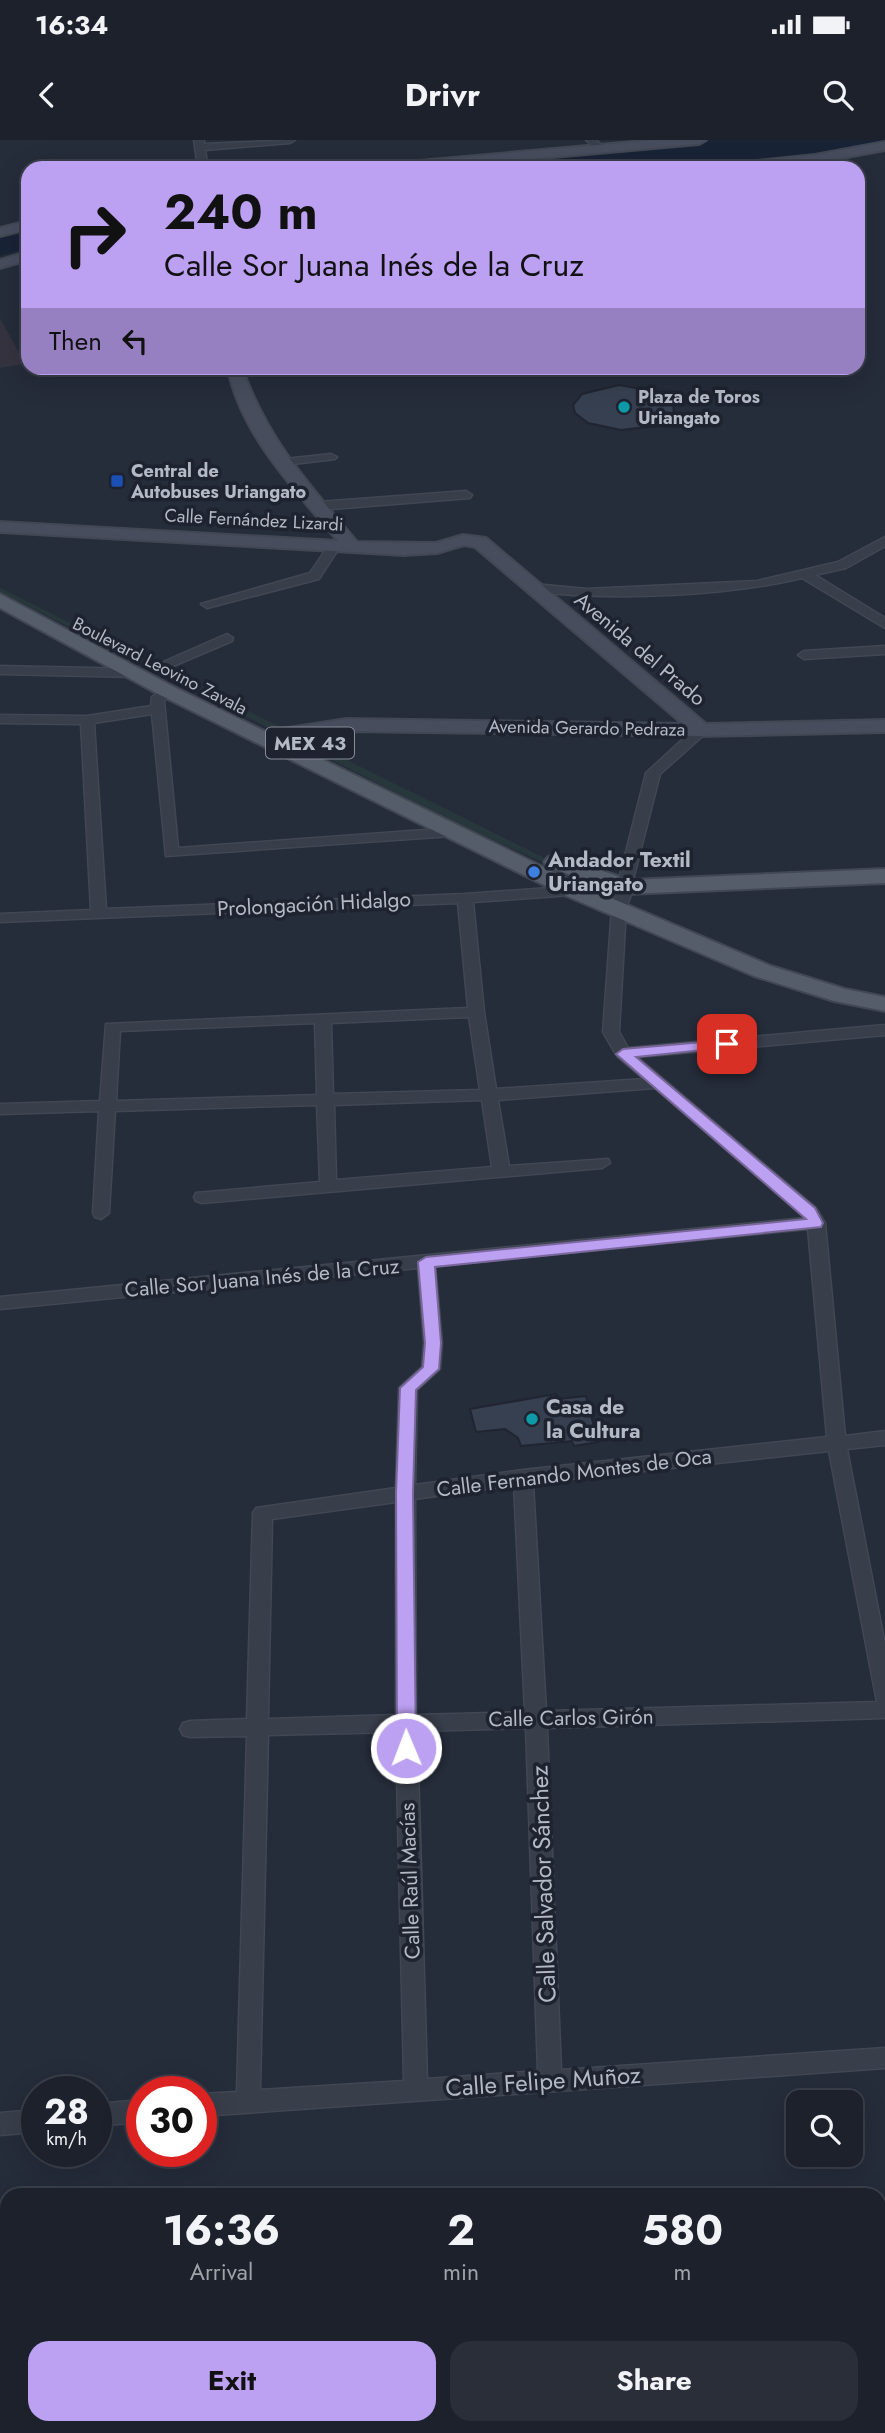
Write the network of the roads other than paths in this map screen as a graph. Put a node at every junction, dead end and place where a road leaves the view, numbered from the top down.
1 (290, 140) edge
2 (699, 140) edge
3 (201, 144) edge
4 (596, 145) edge
5 (885, 146) edge
6 (449, 161) edge
7 (795, 161) edge
8 (21, 227) edge
9 (0, 232) edge
10 (21, 258) edge
11 (0, 264) edge
12 (237, 375) edge
13 (331, 457) dead end
14 (285, 463) junction
15 (466, 495) dead end
16 (319, 506) junction
17 (0, 527) edge
18 (463, 540) joint
19 (885, 541) edge
20 (343, 546) junction
21 (437, 548) junction
22 (500, 561) junction
23 (811, 574) junction
24 (0, 584) edge
25 (534, 588) junction
26 (0, 600) edge
27 (208, 604) dead end
28 (885, 615) edge
29 (885, 624) edge
30 (227, 638) dead end
31 (885, 650) edge
32 (804, 655) dead end
33 (161, 666) junction
34 (0, 670) edge
35 (137, 673) junction
36 (163, 700) junction
37 (0, 719) edge
38 (87, 720) junction
39 (885, 726) edge
40 (701, 730) junction
41 (281, 738) junction
42 (443, 821) junction
43 (885, 876) edge
44 (569, 889) junction
45 (623, 897) junction
46 (466, 898) junction
47 (99, 914) junction
48 (0, 919) edge
49 (885, 1004) edge
50 (477, 1012) junction
51 (323, 1019) junction
52 (885, 1030) edge
53 (623, 1054) junction
54 (659, 1083) junction
55 (490, 1094) junction
56 (326, 1099) junction
57 (108, 1108) junction
58 (0, 1109) edge
59 (602, 1163) dead end
60 (501, 1170) junction
61 (328, 1185) junction
62 (202, 1196) dead end
63 (100, 1213) dead end
64 (816, 1223) junction
65 (426, 1262) junction
66 (0, 1303) edge
67 (885, 1438) edge
68 (837, 1444) junction
69 (523, 1477) junction
70 (404, 1493) junction
71 (885, 1698) edge
72 (885, 1710) edge
73 (536, 1719) junction
74 (406, 1722) junction
75 (257, 1727) junction
76 (190, 1729) dead end
77 (885, 2058) edge
78 (550, 2081) junction
79 (416, 2090) junction
80 (248, 2101) junction
81 (217, 2104) edge
82 (21, 2122) edge
83 (0, 2124) edge

1 - 3 street
2 - 4 street
4 - 6 street
5 - 7 street
8 - 9 street
10 - 11 street
12 - 14 street
13 - 14 street
14 - 16 street
15 - 16 street
16 - 20 street
17 - 20 street, Calle Fernández Lizardi
18 - 21 street, Calle Fernández Lizardi
18 - 22 street, Avenida del Prado
19 - 23 street
20 - 21 street, Calle Fernández Lizardi
20 - 27 street
21 - 22 street, Avenida del Prado
22 - 25 street, Avenida del Prado
23 - 25 street
23 - 28 street
23 - 29 street
24 - 33 main road, Boulevard Leovino Zavala / MEX 43
25 - 40 street, Avenida del Prado
26 - 35 main road, Boulevard Leovino Zavala / MEX 43
30 - 33 street
31 - 32 street
33 - 41 main road, Boulevard Leovino Zavala / MEX 43
34 - 35 street
35 - 36 main road, Boulevard Leovino Zavala / MEX 43
36 - 38 street
36 - 41 main road, Boulevard Leovino Zavala / MEX 43
36 - 42 street
37 - 38 street
38 - 47 street
39 - 40 street, Avenida Gerardo Pedraza
40 - 41 street, Avenida Gerardo Pedraza
40 - 45 street, Avenida del Prado
41 - 42 main road, Boulevard Leovino Zavala / MEX 43
42 - 44 main road, Boulevard Leovino Zavala / MEX 43
42 - 45 main road, Boulevard Leovino Zavala / MEX 43
43 - 45 main road, MEX 43
44 - 45 main road, Boulevard Leovino Zavala / MEX 43
44 - 46 street, Prolongación Hidalgo
45 - 49 main road, MEX 43
45 - 53 street, Avenida del Prado
46 - 47 street, Prolongación Hidalgo
46 - 50 street
47 - 48 street, Prolongación Hidalgo
50 - 51 street
50 - 55 street
51 - 56 street
51 - 57 street
52 - 53 street
53 - 54 street
54 - 55 street
54 - 64 street
55 - 56 street
55 - 60 street
56 - 57 street
56 - 61 street
57 - 58 street
57 - 63 street
59 - 60 street
60 - 61 street
61 - 62 street
64 - 65 street, Calle Sor Juana Inés de la Cruz
64 - 68 street
65 - 66 street, Calle Sor Juana Inés de la Cruz
65 - 70 street, Calle Raúl Macías
67 - 68 street, Calle Fernando Montes de Oca
68 - 69 street, Calle Fernando Montes de Oca
68 - 71 street
69 - 70 street, Calle Fernando Montes de Oca
69 - 73 street, Calle Salvador Sánchez
70 - 74 street, Calle Raúl Macías
70 - 75 street, Calle Fernando Montes de Oca
72 - 73 street, Calle Carlos Girón
73 - 74 street, Calle Carlos Girón
73 - 78 street, Calle Salvador Sánchez
74 - 75 street, Calle Carlos Girón
74 - 79 street, Calle Raúl Macías
75 - 76 street, Calle Carlos Girón
75 - 80 street
77 - 78 street, Calle Felipe Muñoz
78 - 79 street, Calle Felipe Muñoz
79 - 80 street, Calle Felipe Muñoz
80 - 81 street, Calle Felipe Muñoz
82 - 83 street

